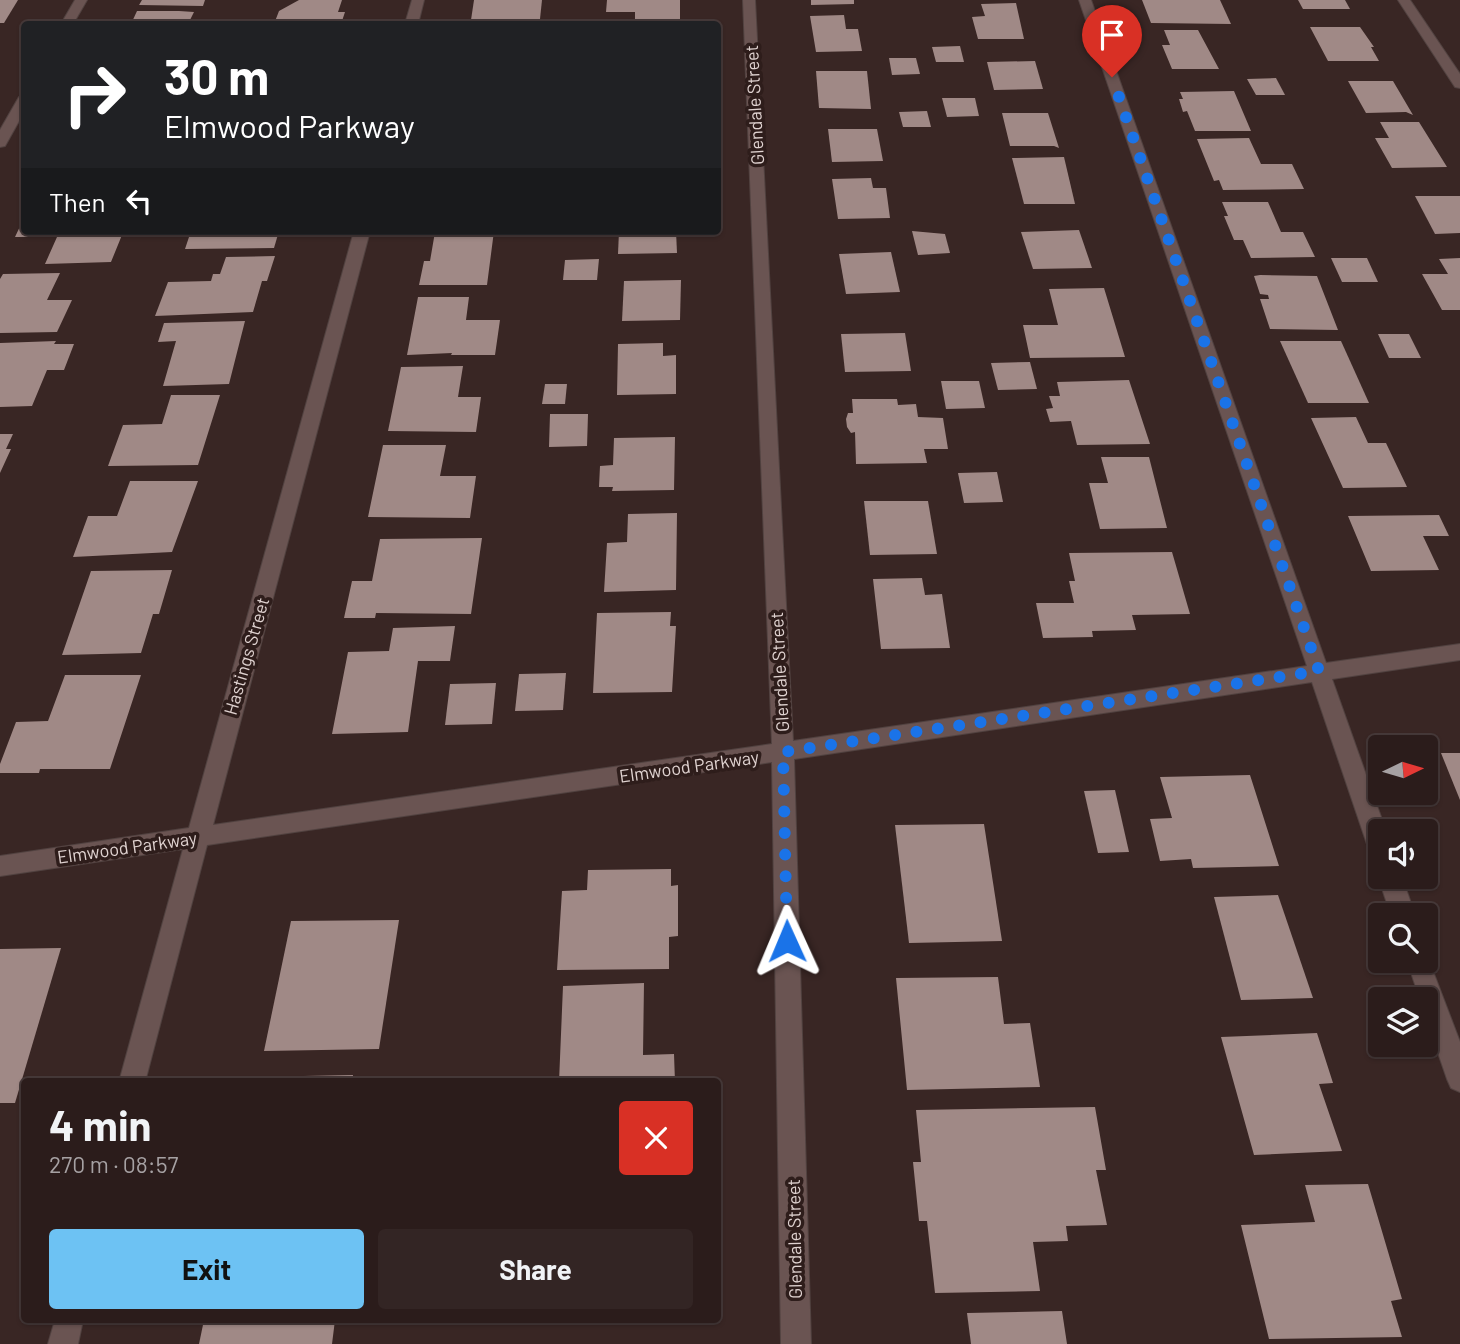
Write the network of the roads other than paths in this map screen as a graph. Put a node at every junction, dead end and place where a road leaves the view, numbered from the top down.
1 (81, 0) edge
2 (418, 0) edge
3 (749, 0) edge
4 (1085, 0) edge
5 (1404, 0) edge
6 (69, 21) edge
7 (413, 21) edge
8 (1460, 84) edge
9 (21, 105) edge
10 (0, 143) edge
11 (361, 235) edge
12 (1460, 652) edge
13 (1319, 671) junction
14 (783, 752) junction
15 (1370, 819) edge
16 (196, 837) junction
17 (0, 866) edge
18 (1423, 973) edge
19 (133, 1078) edge
20 (1460, 1079) edge
21 (68, 1323) edge
22 (63, 1344) edge
23 (796, 1344) edge

1 - 6 street
2 - 7 street
3 - 14 street, Glendale Street
4 - 13 street
5 - 8 street
9 - 10 street
11 - 16 street, Hastings Street
12 - 13 street, Elmwood Parkway
13 - 14 street, Elmwood Parkway
13 - 15 street
14 - 16 street, Elmwood Parkway
14 - 23 street, Glendale Street
16 - 17 street, Elmwood Parkway
16 - 19 street, Hastings Street
18 - 20 street
21 - 22 street

